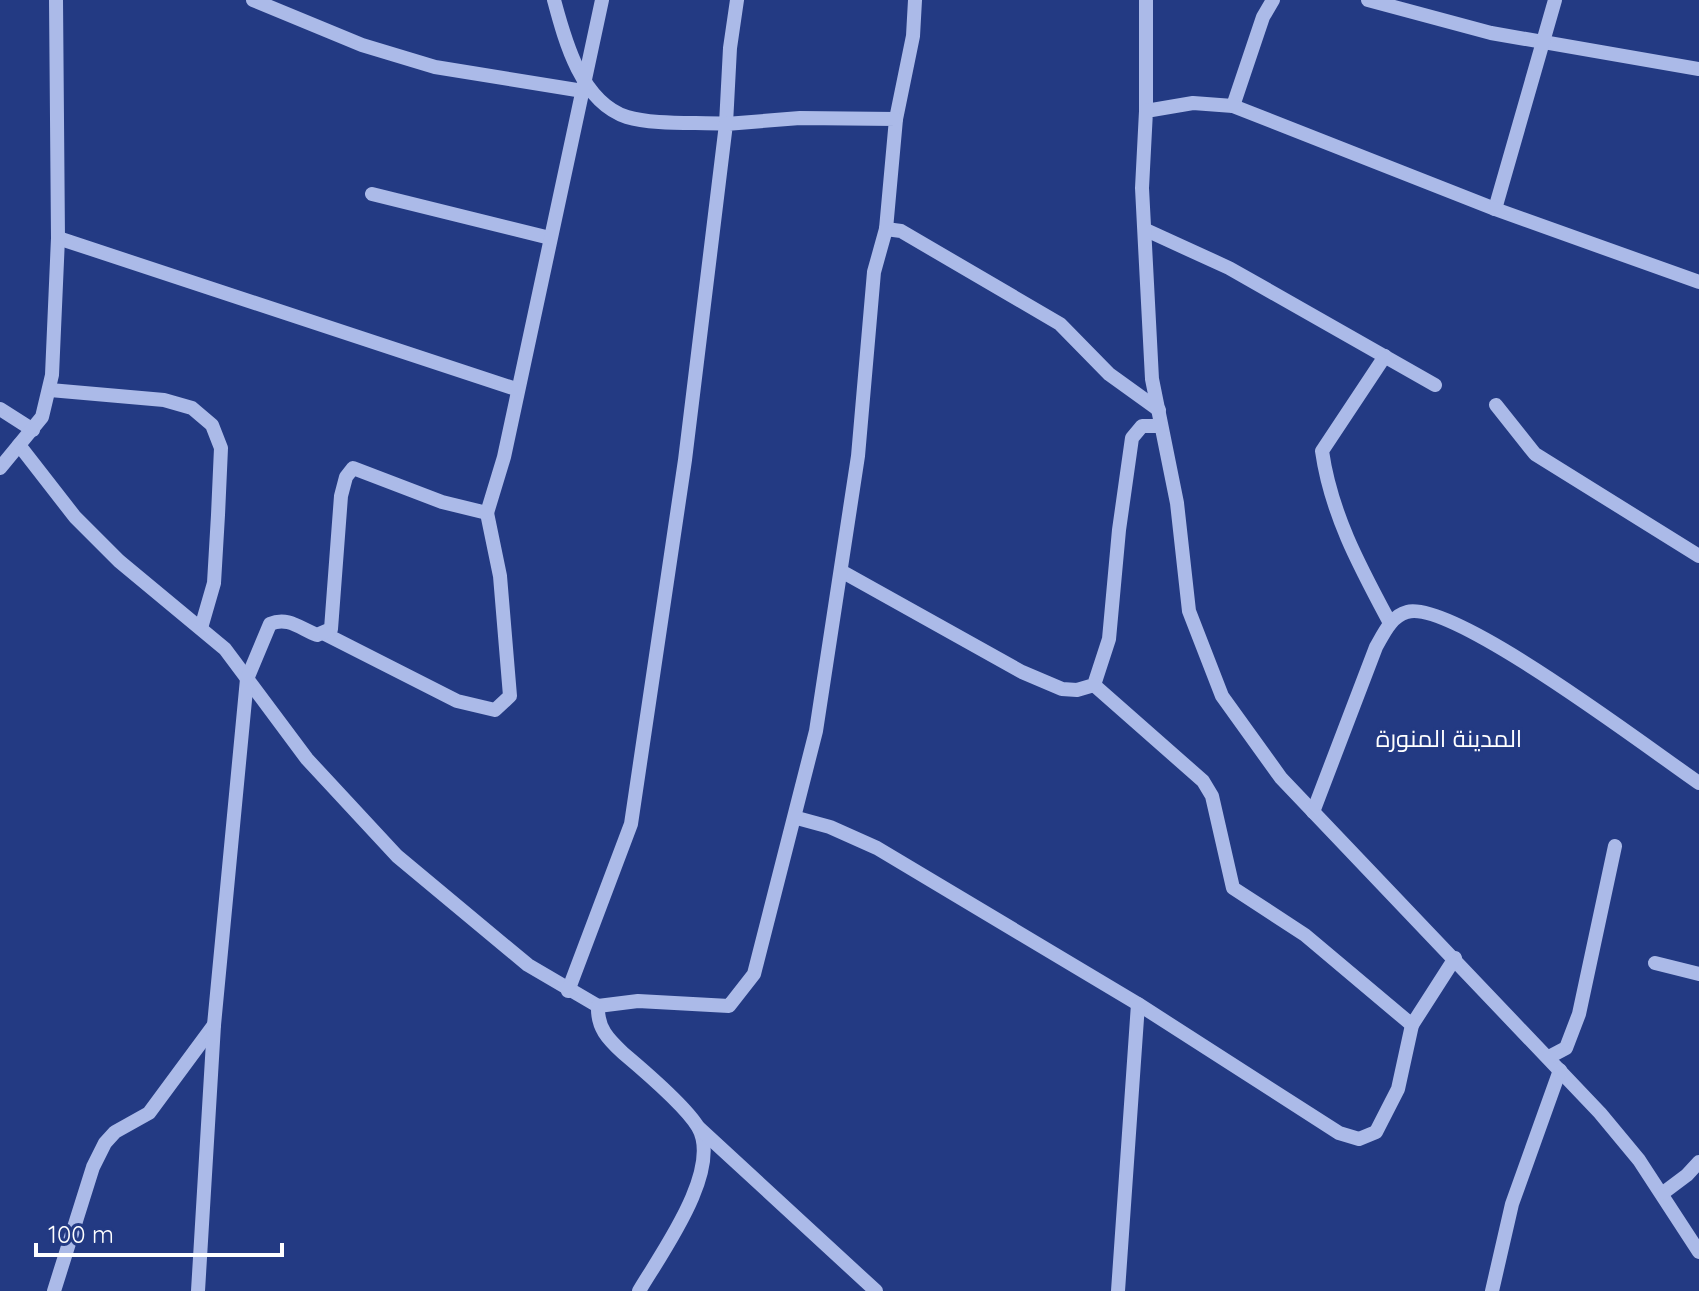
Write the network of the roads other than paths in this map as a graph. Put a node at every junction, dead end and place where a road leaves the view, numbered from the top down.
1 (56, 0) edge
2 (253, 0) edge
3 (554, 0) edge
4 (602, 0) edge
5 (737, 0) edge
6 (915, 0) edge
7 (1146, 0) edge
8 (1273, 0) edge
9 (1368, 0) edge
10 (1555, 0) edge
11 (1543, 42) junction
12 (1699, 69) edge
13 (585, 86) junction
14 (1233, 106) junction
15 (1146, 111) junction
16 (896, 119) junction
17 (726, 124) junction
18 (372, 194) dead end
19 (1495, 209) junction
20 (886, 229) junction
21 (1146, 230) junction
22 (58, 238) junction
23 (550, 238) junction
24 (1699, 282) edge
25 (1385, 356) junction
26 (1435, 385) dead end
27 (516, 389) junction
28 (50, 390) junction
29 (1496, 405) dead end
30 (0, 409) edge
31 (1159, 410) junction
32 (1161, 426) junction
33 (33, 430) junction
34 (19, 445) junction
35 (0, 468) edge
36 (487, 513) junction
37 (1699, 556) edge
38 (841, 571) junction
39 (1390, 623) junction
40 (201, 628) junction
41 (325, 634) junction
42 (247, 679) junction
43 (1094, 685) junction
44 (1699, 783) edge
45 (1313, 812) junction
46 (797, 818) junction
47 (1615, 846) dead end
48 (1455, 958) junction
49 (1655, 963) dead end
50 (1699, 974) edge
51 (568, 991) junction
52 (1138, 1004) junction
53 (598, 1006) junction
54 (214, 1025) junction
55 (1412, 1025) junction
56 (1549, 1057) junction
57 (1560, 1070) junction
58 (699, 1128) junction
59 (1699, 1162) edge
60 (1663, 1193) junction
61 (1699, 1252) edge
62 (54, 1291) edge
63 (198, 1291) edge
64 (639, 1291) edge
65 (876, 1291) edge
66 (1118, 1291) edge
67 (1492, 1291) edge

1 - 22 street
2 - 13 street
3 - 13 street
4 - 13 street
5 - 17 street
6 - 16 street
7 - 15 street
8 - 14 street
9 - 11 street
10 - 11 street
11 - 12 street
11 - 19 street
13 - 17 street
13 - 23 street
14 - 15 street
14 - 19 street
15 - 21 street
16 - 17 street
16 - 20 street
17 - 51 street
18 - 23 street
19 - 24 street
20 - 31 street
20 - 38 street
21 - 25 street
21 - 31 street
22 - 27 street
22 - 28 street
23 - 27 street
25 - 26 street
25 - 39 street
27 - 36 street
28 - 33 street
28 - 40 street
29 - 37 street
30 - 33 street
31 - 32 street
32 - 43 street
32 - 45 street
33 - 34 street
34 - 35 street
34 - 40 street
36 - 41 street
36 - 41 street
38 - 43 street
38 - 46 street
39 - 44 street
39 - 45 street
40 - 42 street
41 - 42 street
42 - 51 street
42 - 54 street
43 - 55 street
45 - 48 street
46 - 52 street
46 - 53 street
47 - 56 street
48 - 55 street
48 - 56 street
49 - 50 street
51 - 53 street
52 - 55 street
52 - 66 street
53 - 58 street
54 - 62 street
54 - 63 street
56 - 57 street
57 - 60 street
57 - 67 street
58 - 64 street
58 - 65 street
59 - 60 street
60 - 61 street

